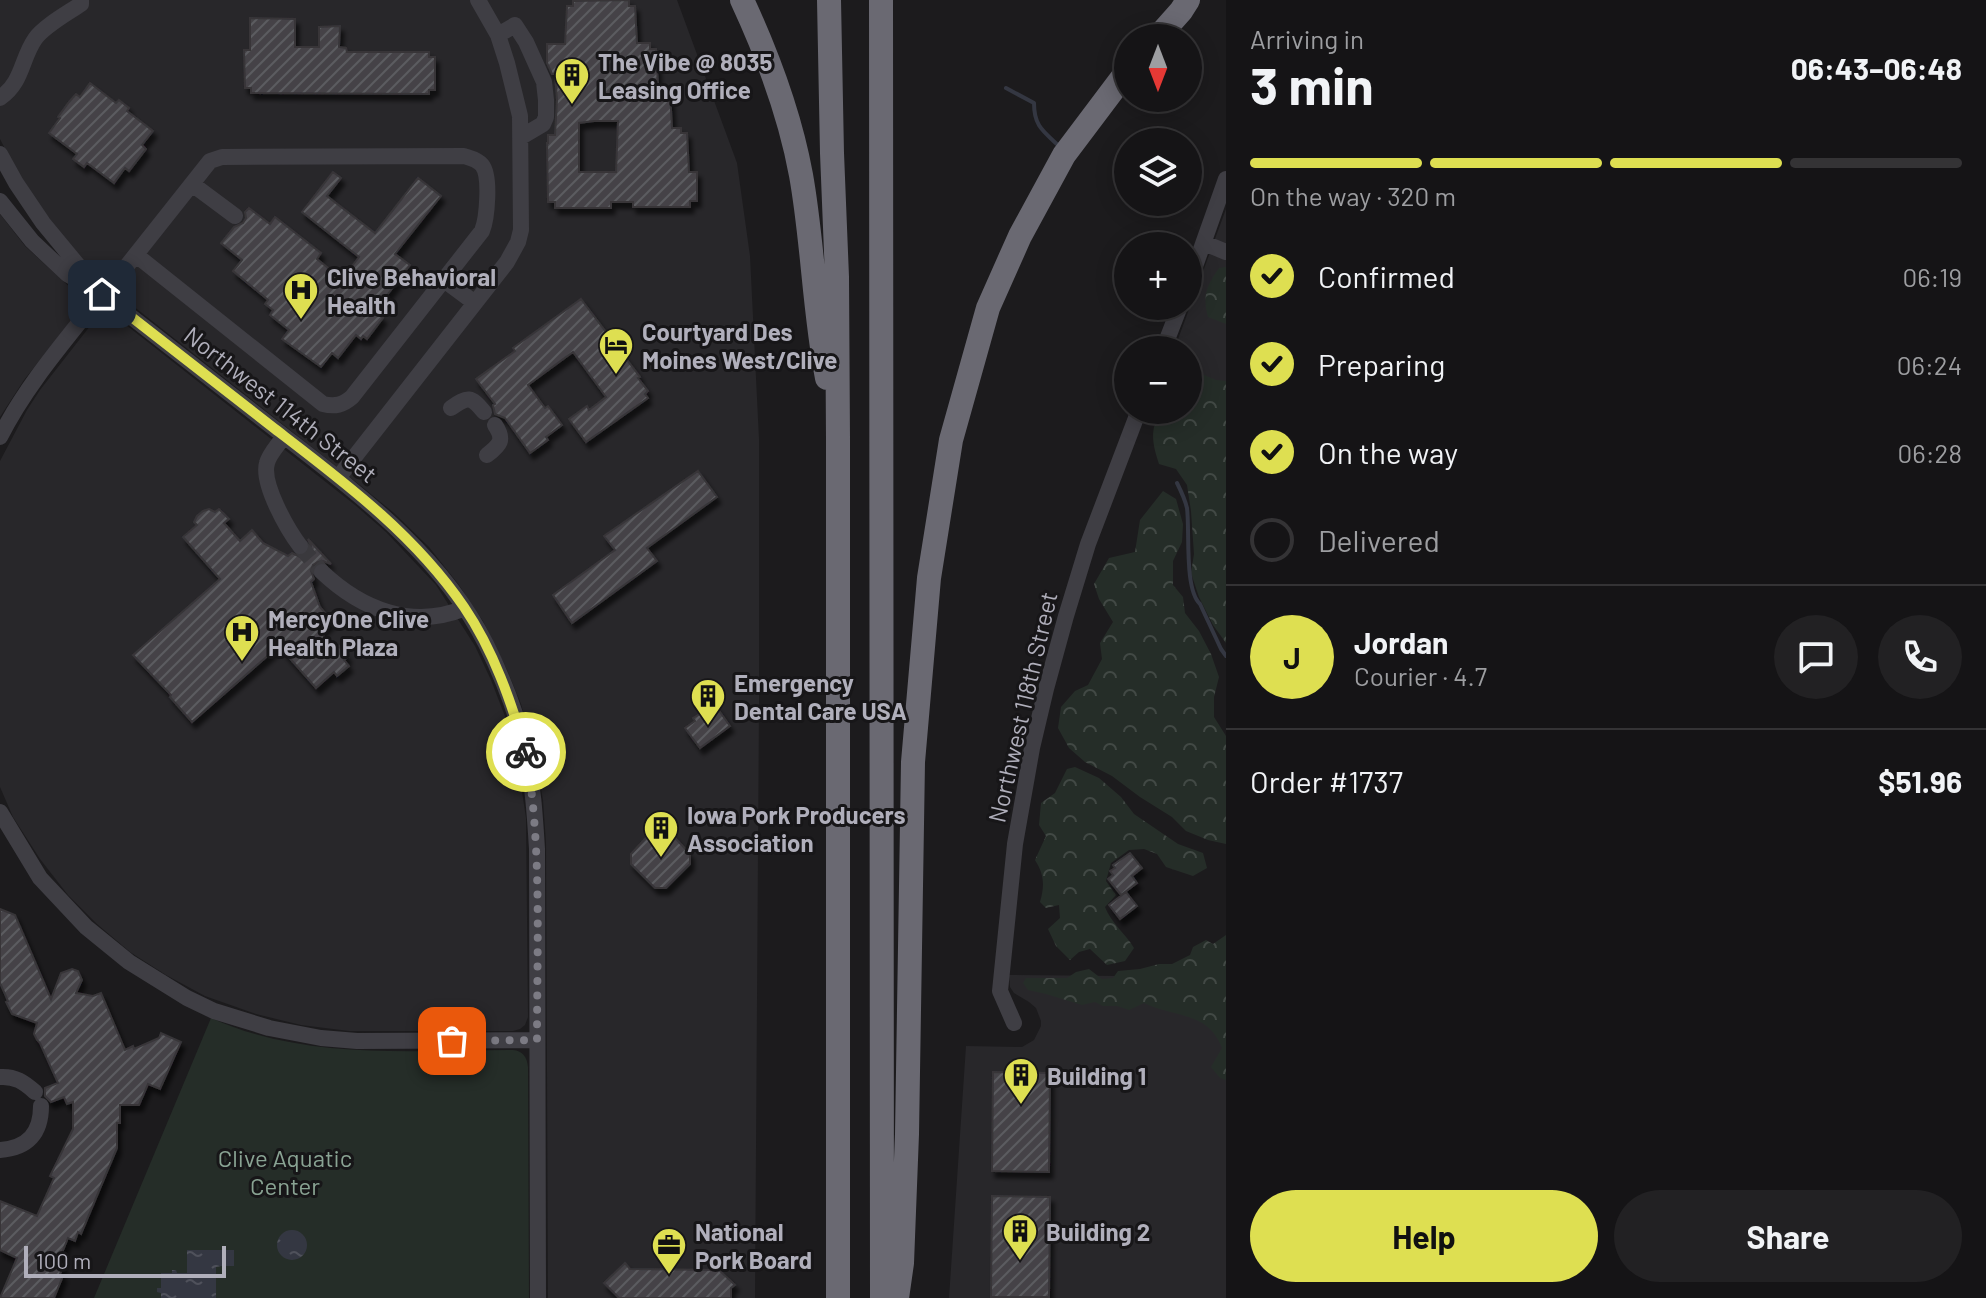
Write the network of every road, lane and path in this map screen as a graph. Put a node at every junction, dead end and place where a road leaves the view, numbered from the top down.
1 (81, 0) edge
2 (478, 0) edge
3 (742, 0) edge
4 (829, 0) edge
5 (845, 0) edge
6 (881, 0) edge
7 (1188, 0) edge
8 (1169, 24) edge
9 (498, 35) junction
10 (1114, 89) edge
11 (0, 98) edge
12 (521, 137) junction
13 (0, 154) edge
14 (1226, 179) edge
15 (192, 184) junction
16 (0, 201) edge
17 (235, 216) dead end
18 (1204, 243) junction
19 (1202, 248) edge
20 (1226, 252) edge
21 (136, 255) junction
22 (837, 277) junction
23 (444, 280) junction
24 (102, 295) junction
25 (475, 303) junction
26 (451, 408) dead end
27 (1133, 424) edge
28 (284, 436) junction
29 (0, 437) edge
30 (838, 440) junction
31 (487, 455) dead end
32 (338, 478) junction
33 (300, 546) tunnel mouth
34 (322, 572) tunnel mouth
35 (465, 608) junction
36 (0, 812) edge
37 (1014, 1023) dead end
38 (537, 1040) junction
39 (0, 1077) edge
40 (0, 1150) edge
41 (538, 1298) edge
42 (838, 1298) edge
43 (882, 1298) edge
44 (897, 1298) edge

1 - 11 street
2 - 9 street
3 - 30 highway
4 - 22 highway
5 - 22 highway
6 - 43 highway
7 - 8 highway
9 - 12 street
9 - 12 street
10 - 44 highway
12 - 25 street
13 - 24 street, Northwest 114th Street
14 - 18 street
15 - 17 street
15 - 21 street
15 - 23 street
16 - 24 street, Northwest 114th Street
18 - 19 street
18 - 20 street
21 - 23 street
21 - 24 street
22 - 30 highway
23 - 25 street
24 - 28 street, Northwest 114th Street
24 - 29 street
25 - 32 street
26 - 31 street
27 - 37 street, Northwest 118th Street
28 - 32 street, Northwest 114th Street
28 - 33 street
30 - 42 highway
32 - 35 street, Northwest 114th Street
34 - 35 street
35 - 38 street, Northwest 114th Street
36 - 38 street
38 - 41 street, Northwest 114th Street
39 - 40 street

